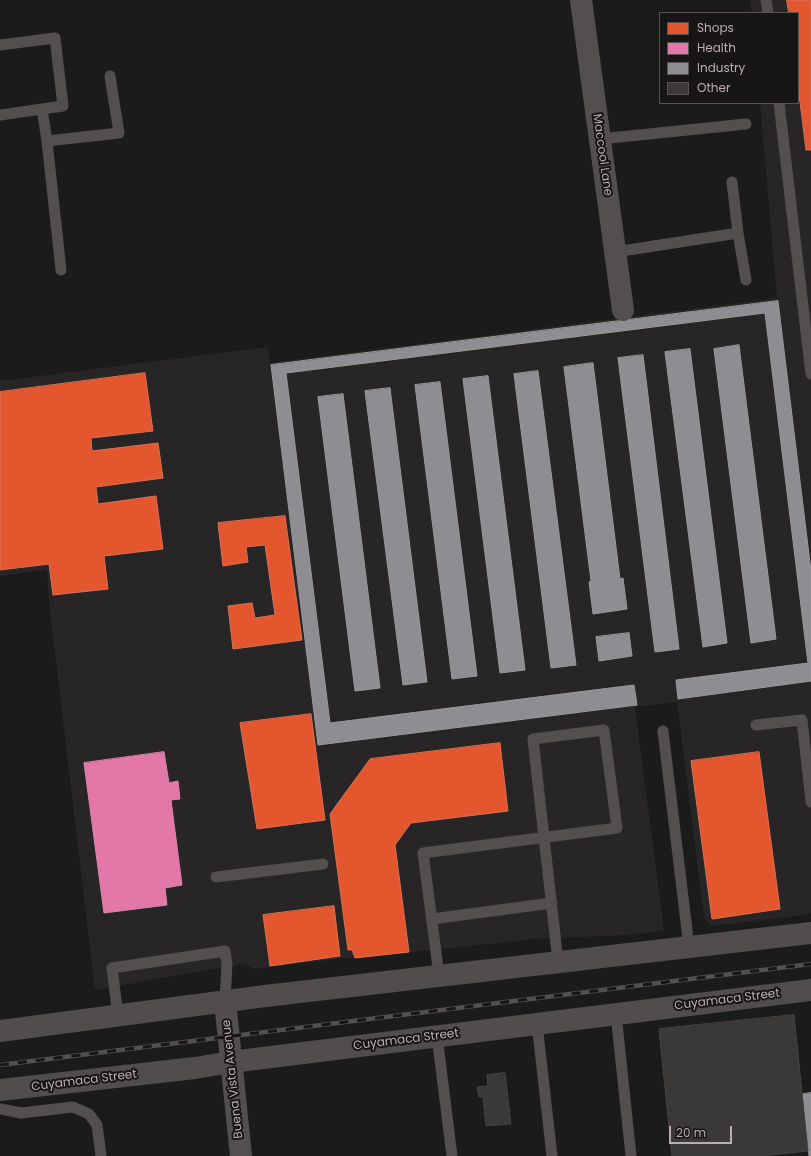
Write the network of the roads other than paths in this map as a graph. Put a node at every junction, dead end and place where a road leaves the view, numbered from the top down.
1 (582, 0) edge
2 (766, 0) edge
3 (768, 12) edge
4 (0, 45) edge
5 (110, 76) dead end
6 (779, 104) edge
7 (42, 109) junction
8 (0, 115) edge
9 (746, 124) dead end
10 (600, 138) junction
11 (47, 141) junction
12 (732, 182) dead end
13 (738, 233) junction
14 (615, 252) junction
15 (61, 270) dead end
16 (746, 280) dead end
17 (807, 302) edge
18 (623, 310) dead end
19 (811, 374) edge
20 (756, 725) dead end
21 (663, 730) dead end
22 (811, 802) edge
23 (544, 837) junction
24 (323, 864) dead end
25 (216, 877) dead end
26 (552, 903) junction
27 (432, 919) junction
28 (811, 933) edge
29 (689, 946) junction
30 (558, 962) junction
31 (439, 976) junction
32 (811, 990) edge
33 (225, 1001) junction
34 (616, 1014) junction
35 (118, 1016) junction
36 (537, 1024) junction
37 (0, 1031) edge
38 (437, 1036) junction
39 (231, 1062) junction
40 (0, 1090) edge
41 (0, 1109) edge
42 (101, 1156) edge
43 (241, 1156) edge
44 (452, 1156) edge
45 (552, 1156) edge
46 (631, 1156) edge

1 - 10 street, Maccool Lane
2 - 3 lane
4 - 7 lane
5 - 11 lane
6 - 17 lane
7 - 8 lane
7 - 11 lane
9 - 10 lane
10 - 14 street, Maccool Lane
11 - 15 lane
12 - 13 lane
13 - 14 lane
13 - 16 lane
14 - 18 street, Maccool Lane
17 - 19 lane
20 - 22 lane
21 - 29 lane
23 - 23 lane
23 - 26 lane
23 - 27 lane
24 - 25 lane
26 - 27 lane
26 - 30 lane
27 - 31 lane
28 - 29 main road
29 - 30 main road
30 - 31 main road
31 - 33 main road
32 - 34 main road, Cuyamaca Street
33 - 35 main road
33 - 35 lane
33 - 39 street, Buena Vista Avenue
34 - 36 main road, Cuyamaca Street
34 - 46 lane
35 - 37 main road
36 - 38 main road, Cuyamaca Street
36 - 45 lane
38 - 39 main road, Cuyamaca Street
38 - 44 lane
39 - 40 main road, Cuyamaca Street
39 - 43 street, Buena Vista Avenue
41 - 42 lane

